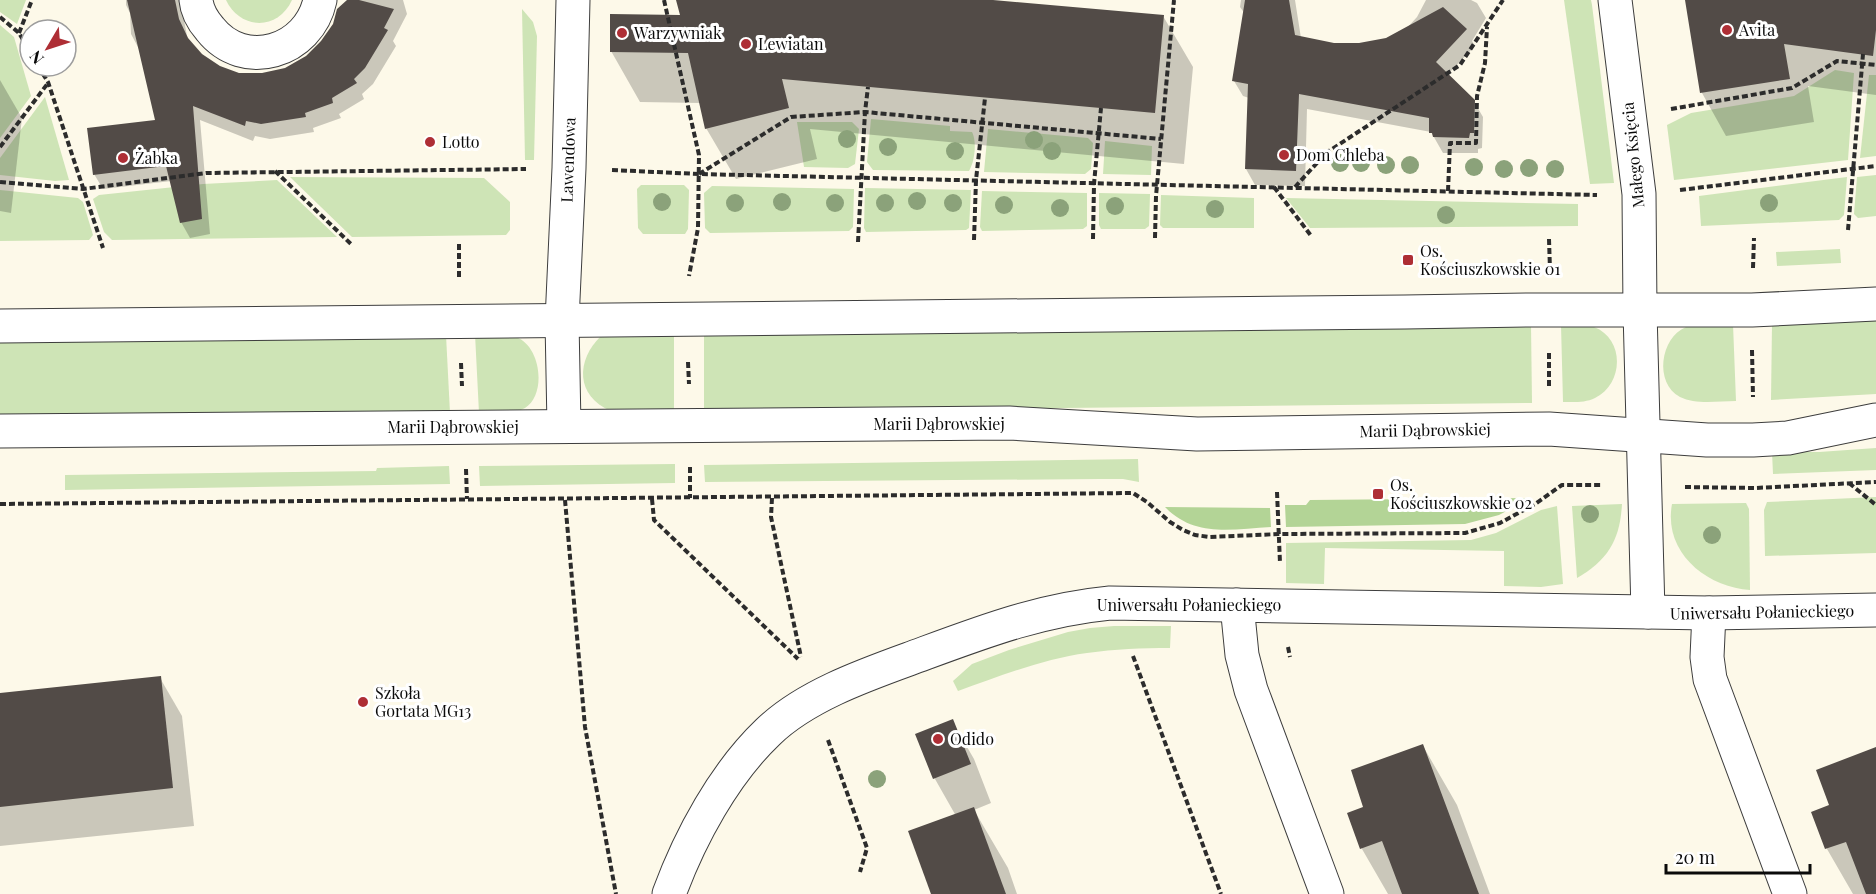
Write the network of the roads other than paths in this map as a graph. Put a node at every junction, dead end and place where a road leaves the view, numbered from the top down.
1 (196, 0) edge
2 (321, 0) edge
3 (573, 0) edge
4 (1615, 0) edge
5 (1876, 304) edge
6 (1640, 311) junction
7 (562, 321) junction
8 (0, 326) edge
9 (1876, 420) edge
10 (564, 426) junction
11 (0, 431) edge
12 (1644, 435) junction
13 (1237, 605) junction
14 (1876, 610) edge
15 (1648, 612) junction
16 (1709, 613) junction
17 (669, 894) edge
18 (1327, 894) edge
19 (1790, 894) edge

1 - 2 street
3 - 7 street, Lawendowa
4 - 6 street, Małego Księcia
5 - 6 street
6 - 7 street
6 - 12 street, Małego Księcia
7 - 8 street
7 - 10 street, Lawendowa
9 - 12 street, Marii Dąbrowskiej
10 - 11 street, Marii Dąbrowskiej
10 - 12 street, Marii Dąbrowskiej
12 - 15 street, Uniwersału Połanieckiego
13 - 15 street, Uniwersału Połanieckiego
13 - 17 street, Uniwersału Połanieckiego
13 - 18 street
14 - 16 street, Uniwersału Połanieckiego
15 - 16 street, Uniwersału Połanieckiego
16 - 19 street

